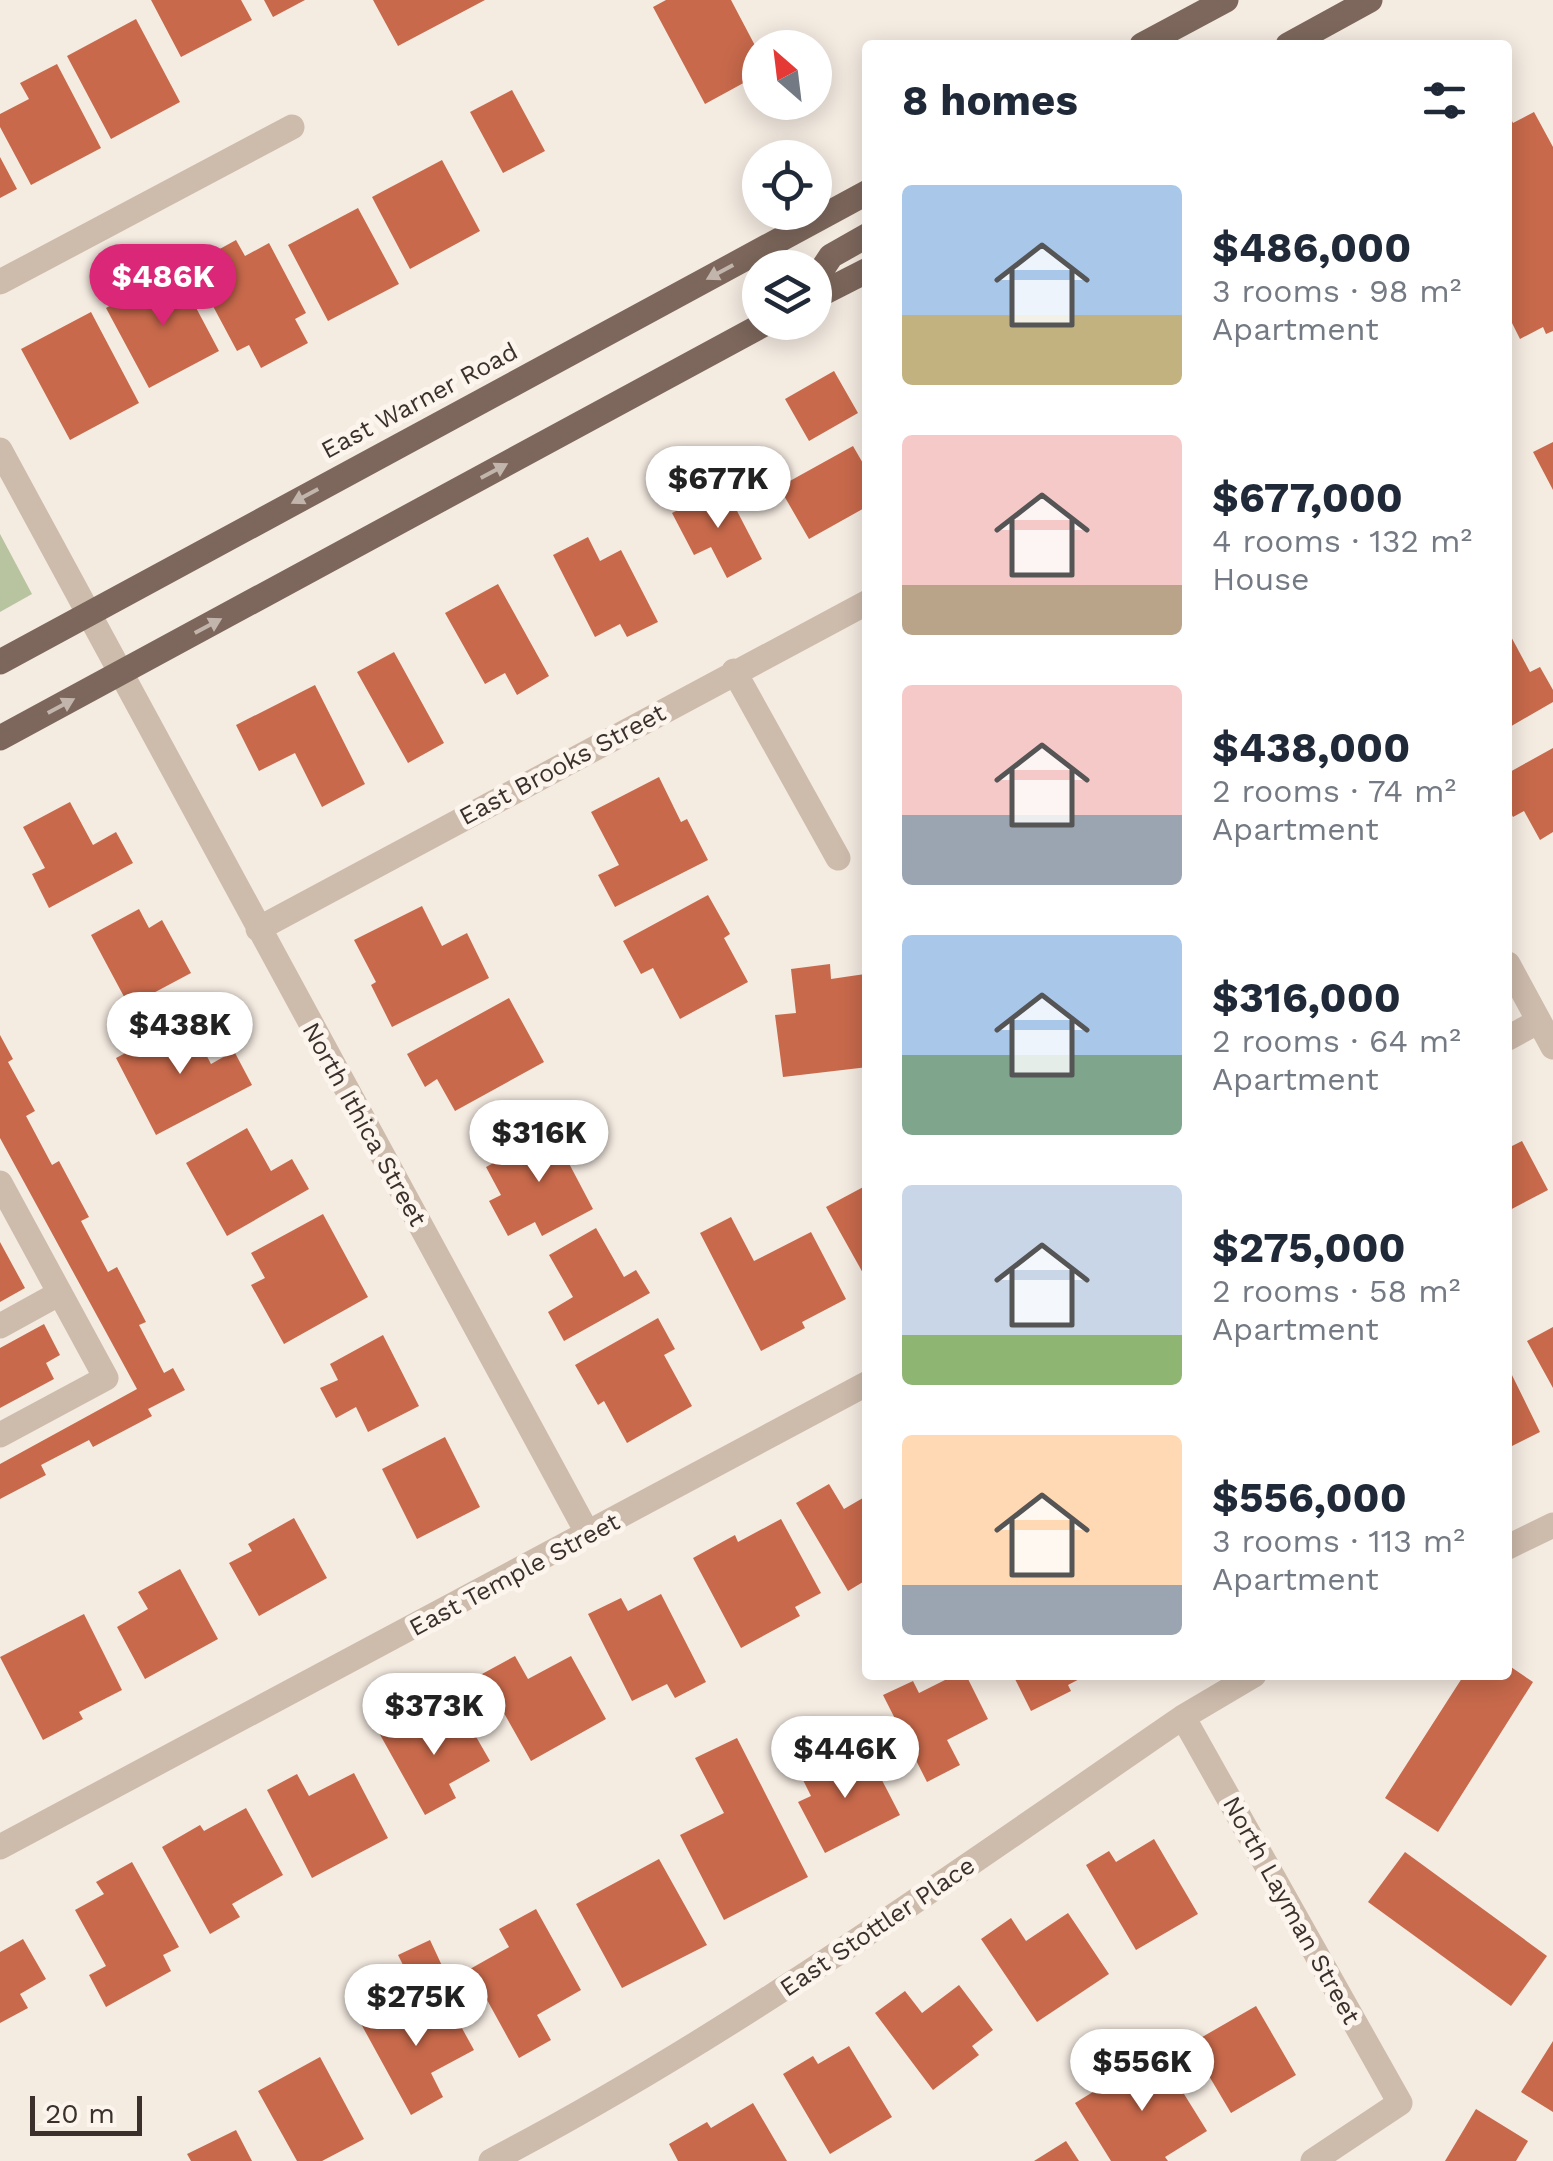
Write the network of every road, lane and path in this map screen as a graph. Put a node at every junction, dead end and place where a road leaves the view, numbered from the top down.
1 (1226, 0) edge
2 (1370, 0) edge
3 (1151, 40) edge
4 (1297, 40) edge
5 (292, 127) dead end
6 (862, 195) edge
7 (862, 238) edge
8 (832, 255) edge
9 (862, 273) edge
10 (0, 282) edge
11 (832, 288) edge
12 (742, 336) edge
13 (0, 450) edge
14 (862, 605) edge
15 (89, 613) junction
16 (0, 662) edge
17 (734, 672) junction
18 (122, 673) junction
19 (0, 738) edge
20 (838, 858) dead end
21 (258, 929) junction
22 (1512, 972) edge
23 (1538, 1021) junction
24 (1512, 1036) edge
25 (1553, 1047) edge
26 (0, 1183) edge
27 (8, 1214) edge
28 (60, 1293) junction
29 (0, 1326) edge
30 (862, 1386) edge
31 (0, 1435) edge
32 (1553, 1526) edge
33 (588, 1534) junction
34 (1512, 1545) edge
35 (1246, 1680) edge
36 (1184, 1718) junction
37 (0, 1847) edge
38 (491, 2161) edge
39 (1314, 2161) edge

1 - 3 main road
2 - 4 main road
5 - 10 street
6 -> 15 main road, East Warner Road
7 - 8 main road
9 - 11 main road
18 -> 12 main road
13 - 15 street, North Ithica Street
14 - 17 street, East Brooks Street
15 - 16 main road, East Warner Road
15 - 18 street, North Ithica Street
17 - 20 street
17 - 21 street, East Brooks Street
19 -> 18 main road
18 - 21 street, North Ithica Street
21 - 33 street, North Ithica Street
22 - 23 street
23 - 24 street
23 - 25 street
26 - 27 street
27 - 28 street
28 - 29 street
28 - 31 street
30 - 33 street, East Temple Street
32 - 34 street
33 - 37 street, East Temple Street
35 - 36 street, East Stottler Place
36 - 38 street, East Stottler Place
36 - 39 street, North Layman Street

